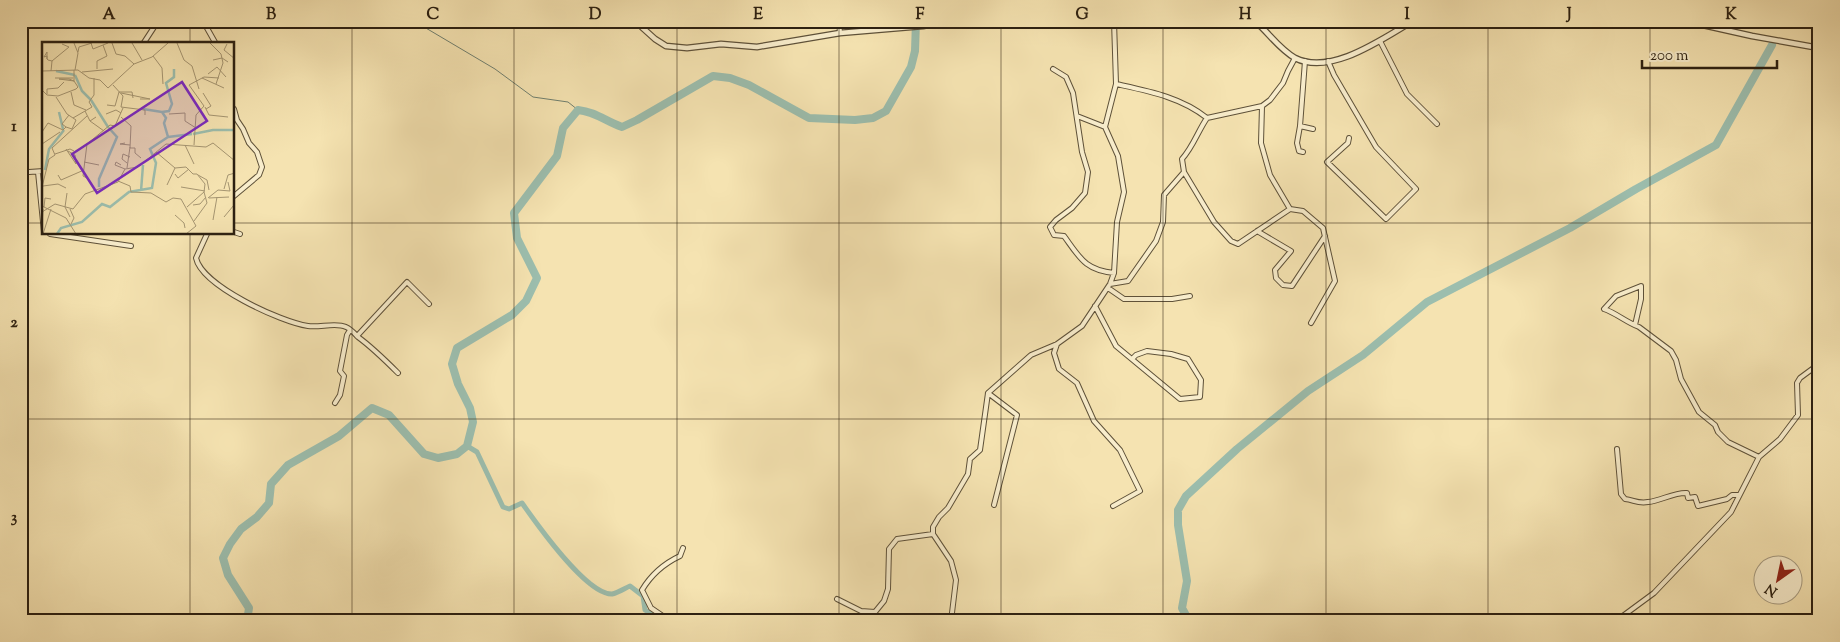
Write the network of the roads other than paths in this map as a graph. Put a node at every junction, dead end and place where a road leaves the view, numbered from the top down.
1 (158, 21) edge
2 (203, 21) edge
3 (635, 21) edge
4 (839, 21) edge
5 (948, 21) edge
6 (1114, 21) edge
7 (1255, 21) edge
8 (1413, 21) edge
9 (1686, 21) edge
10 (840, 33) junction
11 (1380, 41) junction
12 (145, 42) edge
13 (215, 42) edge
14 (1819, 48) edge
15 (1296, 58) junction
16 (1304, 61) junction
17 (1328, 61) junction
18 (1053, 69) dead end
19 (1116, 84) junction
20 (1262, 106) junction
21 (235, 113) edge
22 (1077, 116) junction
23 (1207, 118) junction
24 (1437, 124) dead end
25 (1300, 126) junction
26 (1105, 127) junction
27 (1313, 129) dead end
28 (1349, 138) dead end
29 (1303, 152) dead end
30 (21, 170) edge
31 (42, 171) edge
32 (38, 172) junction
33 (1184, 172) junction
34 (235, 195) edge
35 (42, 202) edge
36 (1290, 209) junction
37 (1257, 231) junction
38 (235, 232) edge
39 (240, 234) dead end
40 (57, 235) edge
41 (207, 235) edge
42 (1325, 236) junction
43 (131, 246) dead end
44 (1114, 272) junction
45 (1109, 286) junction
46 (1190, 296) dead end
47 (429, 304) dead end
48 (1095, 306) junction
49 (1311, 322) dead end
50 (1635, 325) junction
51 (350, 330) junction
52 (357, 336) junction
53 (1057, 344) junction
54 (1132, 359) junction
55 (1819, 364) edge
56 (398, 374) dead end
57 (988, 393) junction
58 (334, 403) dead end
59 (1617, 449) dead end
60 (1759, 457) junction
61 (1739, 495) junction
62 (994, 505) dead end
63 (1113, 506) dead end
64 (933, 534) junction
65 (683, 548) dead end
66 (1819, 554) edge
67 (837, 599) dead end
68 (670, 621) edge
69 (951, 621) edge
70 (1616, 621) edge
71 (1814, 621) edge

1 - 12 street
2 - 13 street
3 - 10 street
4 - 10 street
5 - 10 street
6 - 19 street
7 - 15 street
8 - 11 street
9 - 14 street
11 - 17 street
11 - 24 street
15 - 16 street
15 - 20 street
16 - 17 street
16 - 25 street
17 - 28 street
18 - 22 street
19 - 23 street
19 - 26 street
20 - 23 street
20 - 36 street
21 - 34 street
22 - 26 street
22 - 44 street
23 - 33 street
25 - 27 street
25 - 29 street
26 - 44 street
30 - 32 street
31 - 32 street
32 - 35 street
33 - 37 street
33 - 45 street
36 - 37 street
36 - 42 street
37 - 42 street
38 - 39 street
40 - 43 street
41 - 51 street
42 - 49 street
44 - 45 street
45 - 46 street
45 - 48 street
47 - 52 street
48 - 53 street
48 - 54 street
50 - 50 street
50 - 60 street
51 - 52 street
51 - 58 street
52 - 56 street
53 - 57 street
53 - 63 street
54 - 54 street
55 - 60 street
57 - 62 street
57 - 64 street
59 - 61 street
60 - 61 street
61 - 70 street
64 - 67 street
64 - 69 street
65 - 68 street
66 - 71 street

